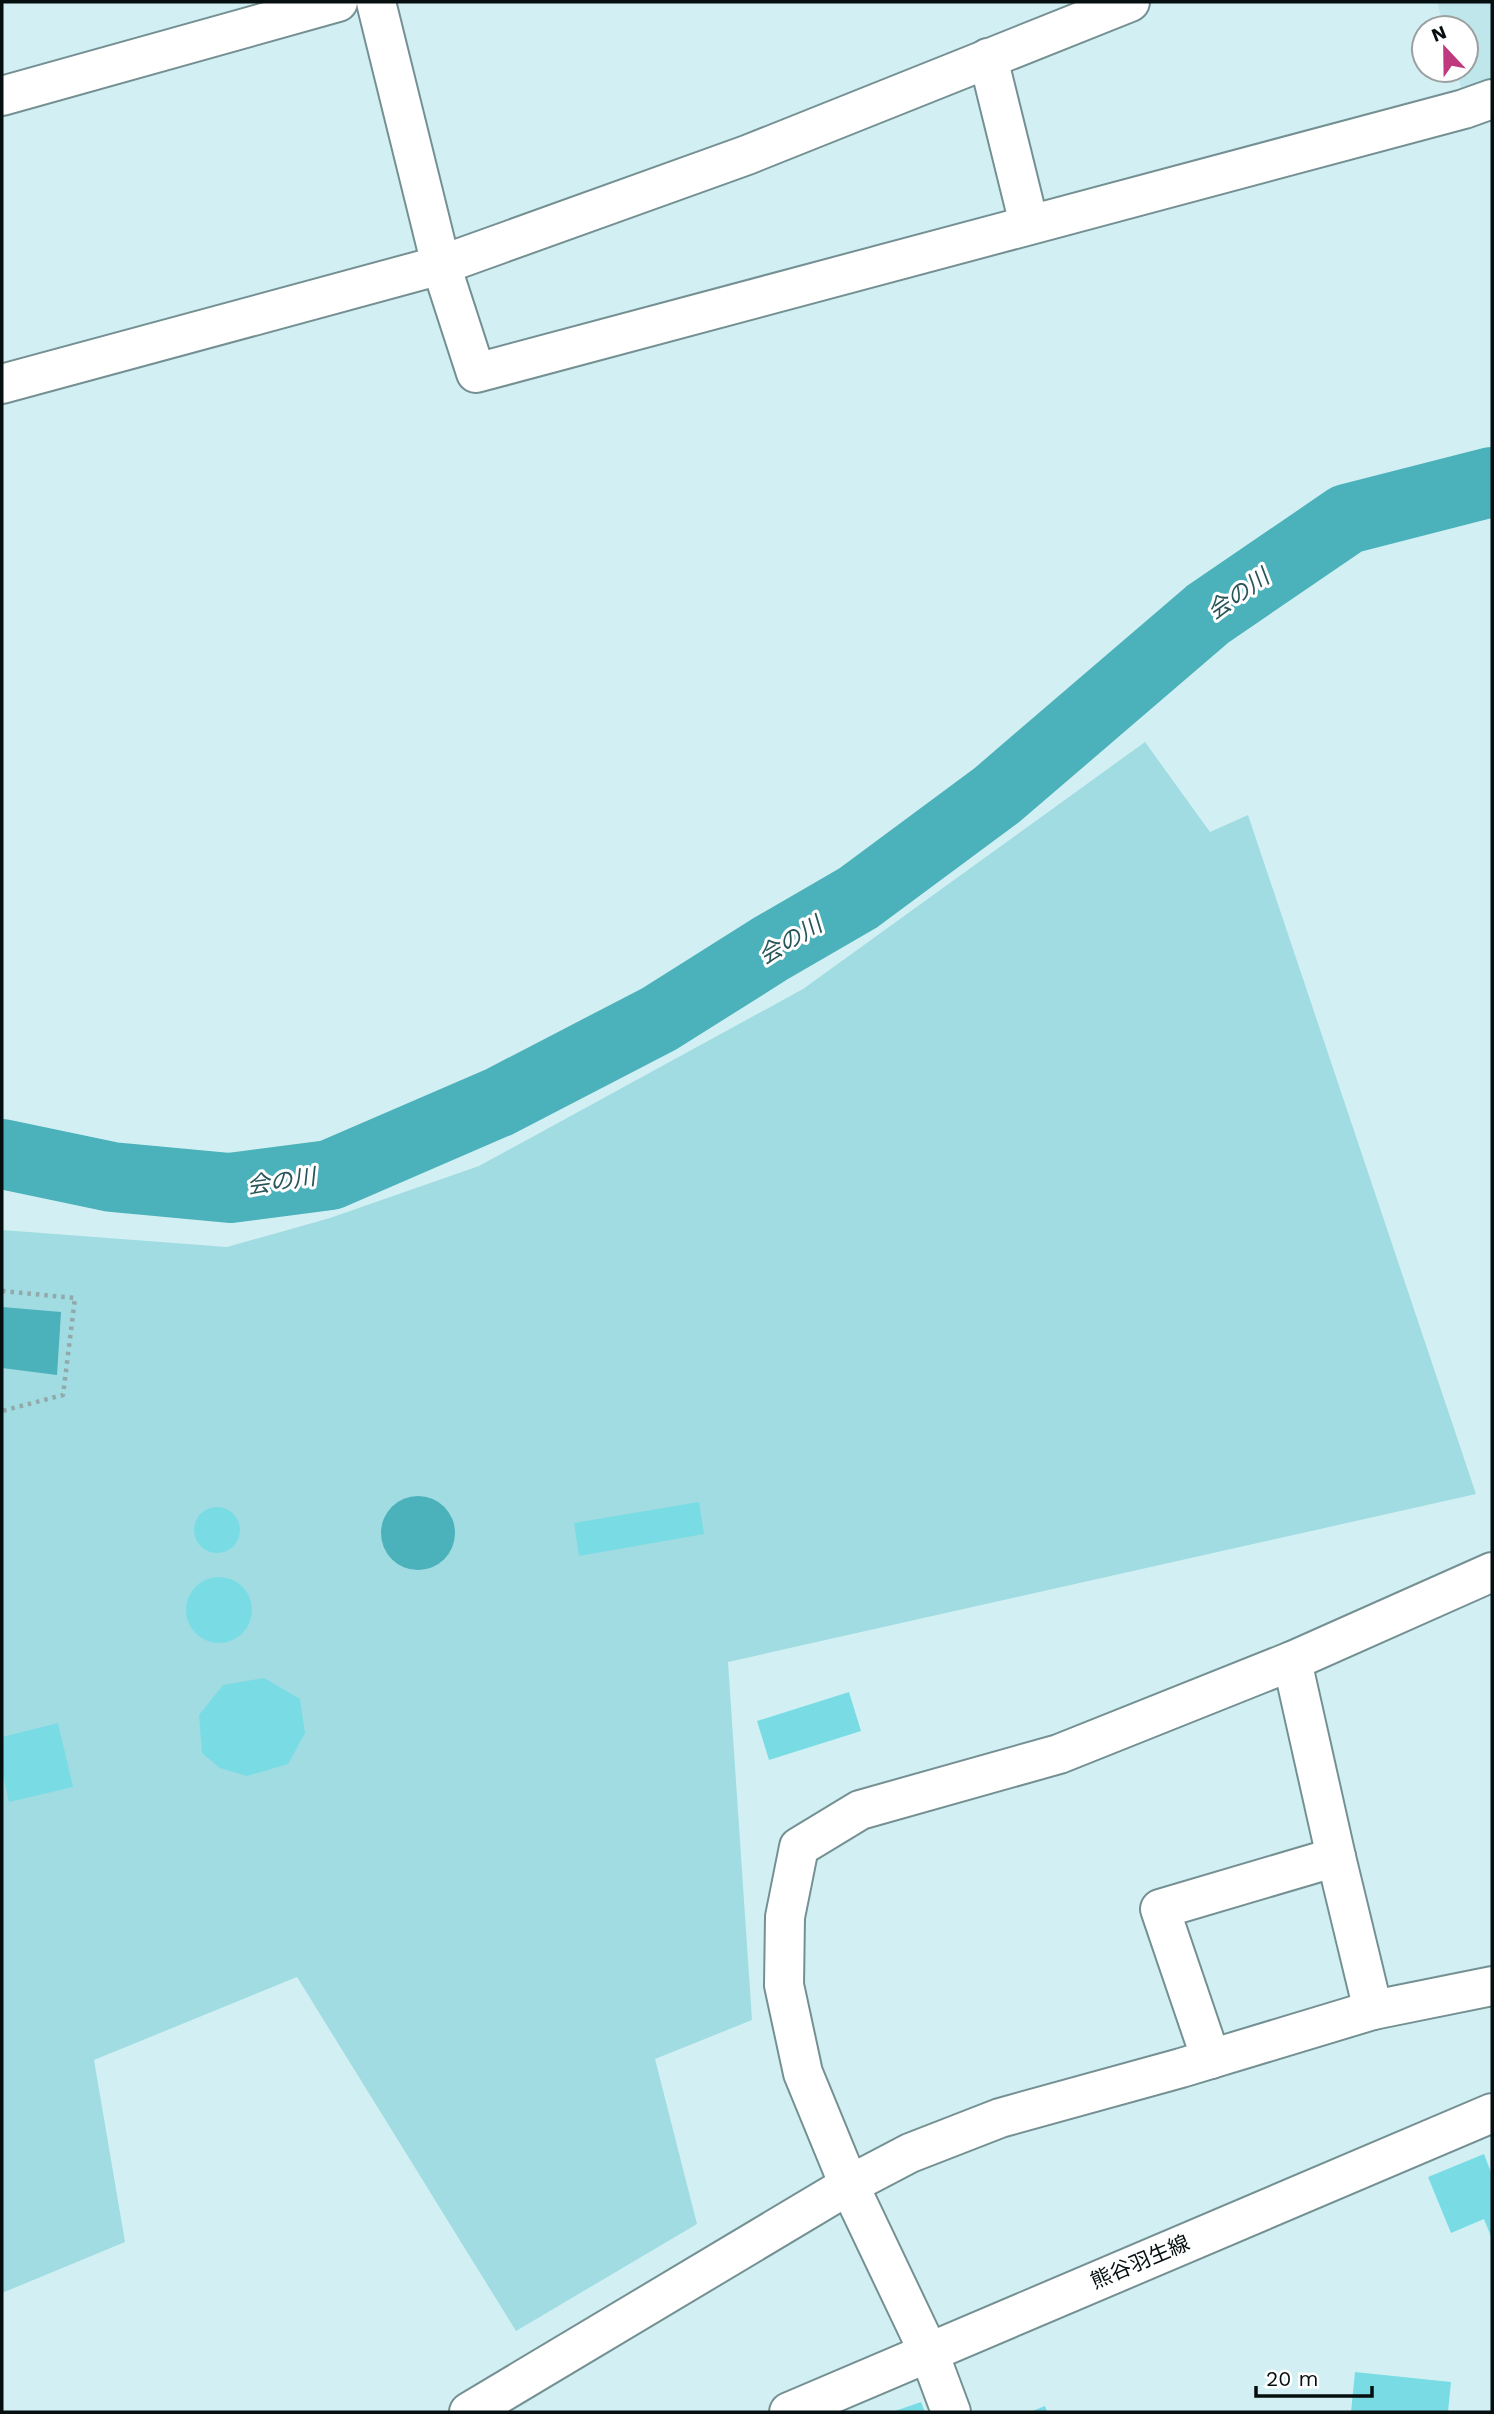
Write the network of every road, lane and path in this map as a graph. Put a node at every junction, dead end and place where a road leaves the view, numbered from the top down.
1 (338, 2) edge
2 (376, 2) edge
3 (1130, 2) edge
4 (988, 58) junction
5 (2, 96) edge
6 (1492, 99) edge
7 (1028, 224) junction
8 (441, 265) junction
9 (2, 384) edge
10 (2, 1291) edge
11 (2, 1411) edge
12 (1492, 1572) edge
13 (1292, 1661) junction
14 (1336, 1857) junction
15 (1492, 1986) edge
16 (1373, 2010) junction
17 (1211, 2059) junction
18 (1492, 2113) edge
19 (849, 2185) junction
20 (929, 2353) junction
21 (469, 2412) edge
22 (789, 2412) edge
23 (951, 2412) edge

1 - 5 street
2 - 8 street
3 - 4 street
4 - 7 street
4 - 8 street
6 - 7 street
7 - 8 street
8 - 9 street
10 - 11 path
12 - 13 street
13 - 14 street
13 - 19 street
14 - 16 street
14 - 17 street
15 - 16 street
16 - 17 street
17 - 19 street
18 - 20 street, 熊谷羽生線
19 - 20 street
19 - 21 street
20 - 22 street, 熊谷羽生線
20 - 23 street

